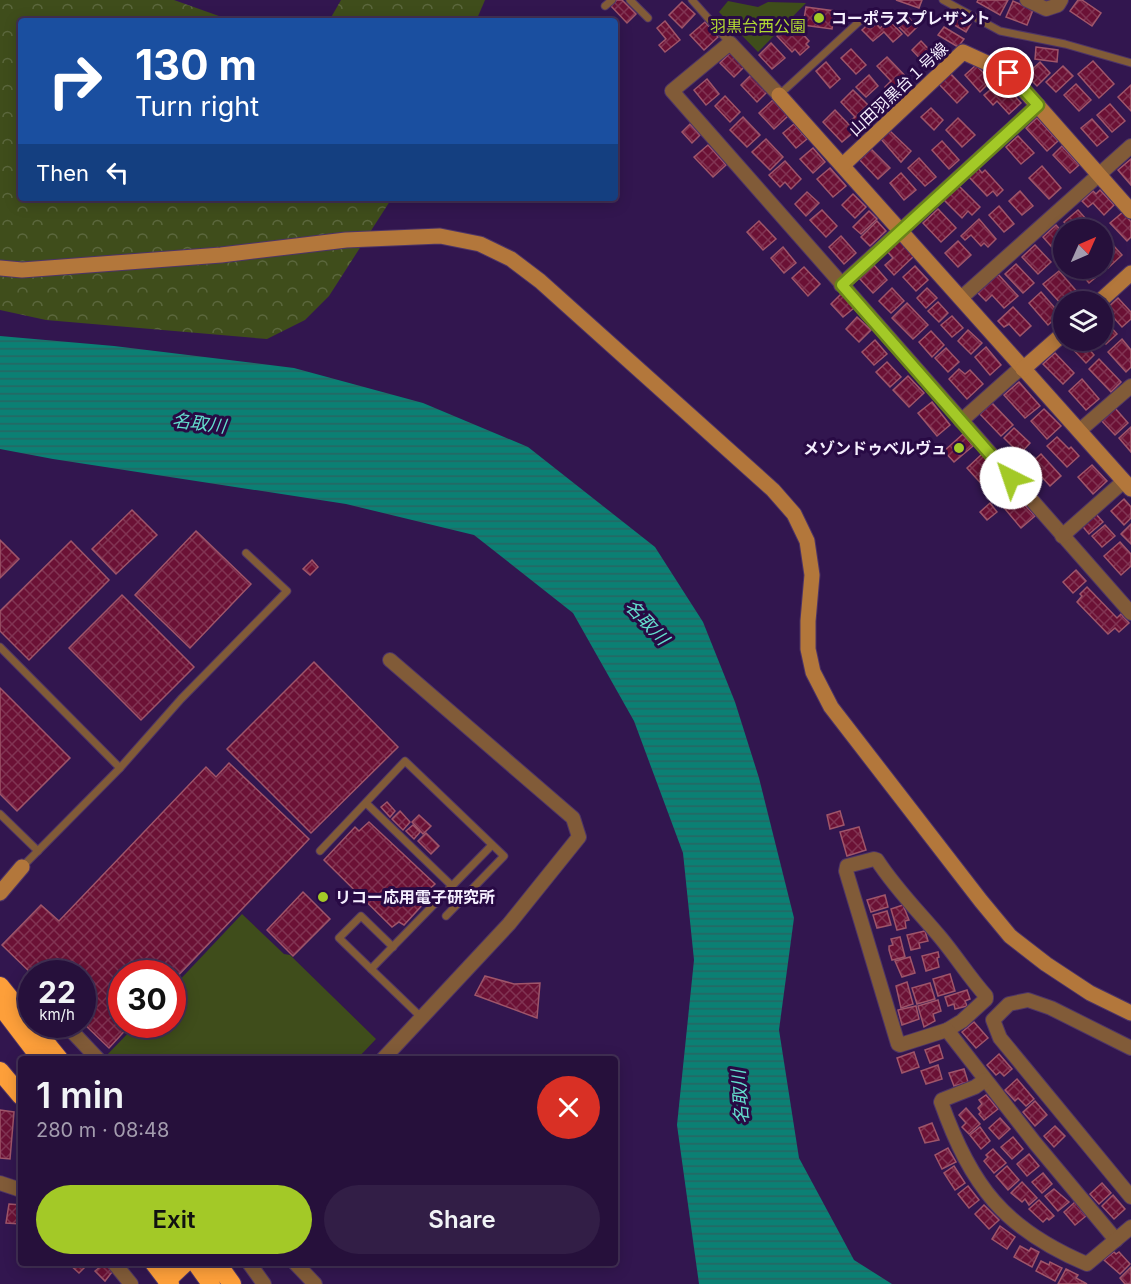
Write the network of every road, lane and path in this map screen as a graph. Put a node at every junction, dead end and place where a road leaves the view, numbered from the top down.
1 (612, 0) edge
2 (630, 0) edge
3 (692, 0) edge
4 (943, 0) edge
5 (1027, 0) edge
6 (1061, 0) edge
7 (605, 6) dead end
8 (648, 18) dead end
9 (862, 19) dead end
10 (730, 43) junction
11 (1131, 63) edge
12 (779, 95) junction
13 (1038, 105) junction
14 (1131, 146) edge
15 (843, 165) junction
16 (1100, 175) junction
17 (1131, 211) edge
18 (901, 230) junction
19 (0, 268) edge
20 (1131, 273) edge
21 (842, 285) junction
22 (1111, 291) edge
23 (962, 298) junction
24 (1053, 343) edge
25 (1023, 369) junction
26 (1131, 386) edge
27 (960, 421) junction
28 (1079, 432) junction
29 (1127, 485) edge
30 (1062, 536) junction
31 (246, 553) dead end
32 (1131, 613) edge
33 (0, 647) edge
34 (390, 660) dead end
35 (120, 768) junction
36 (366, 803) junction
37 (0, 814) edge
38 (492, 845) junction
39 (38, 851) junction
40 (320, 851) dead end
41 (22, 867) joint
42 (452, 886) junction
43 (2, 888) edge
44 (446, 916) dead end
45 (393, 947) junction
46 (371, 969) junction
47 (0, 986) edge
48 (0, 1005) edge
49 (1131, 1013) edge
50 (422, 1018) junction
51 (947, 1030) junction
52 (79, 1038) edge
53 (1131, 1048) edge
54 (39, 1056) edge
55 (57, 1056) edge
56 (96, 1056) edge
57 (386, 1056) edge
58 (0, 1071) edge
59 (985, 1080) junction
60 (18, 1092) edge
61 (0, 1183) edge
62 (18, 1189) edge
63 (1131, 1197) edge
64 (1131, 1227) edge
65 (1116, 1240) junction
66 (116, 1266) edge
67 (156, 1266) edge
68 (182, 1266) edge
69 (198, 1266) edge
70 (219, 1266) edge
71 (251, 1266) edge
72 (298, 1266) edge
73 (167, 1283) edge
74 (131, 1284) edge
75 (211, 1284) edge
76 (232, 1284) edge
77 (264, 1284) edge
78 (315, 1284) edge

1 - 7 lane
2 - 8 lane
3 - 10 lane
4 - 11 lane
5 - 6 street
9 - 12 lane
10 - 12 street
10 - 21 street
12 - 15 street
13 - 15 street, 山田羽黒台１号線
13 - 16 street, 山田羽黒台１号線
13 - 18 street
14 - 16 street
15 - 18 street
16 - 17 street, 山田羽黒台１号線
16 - 23 street
18 - 21 street
18 - 23 street
19 - 49 street
20 - 22 street
21 - 27 street
23 - 25 street
24 - 25 street
25 - 27 street
25 - 28 street
26 - 28 street
27 - 30 street
28 - 29 street
29 - 30 street
30 - 32 street
31 - 35 lane
33 - 35 lane
34 - 50 street
35 - 39 lane
36 - 38 lane
36 - 40 lane
36 - 42 lane
37 - 39 lane
38 - 42 lane
38 - 44 lane
39 - 41 lane
41 - 43 street
42 - 45 lane
45 - 46 lane
45 - 46 lane
46 - 50 lane
47 - 55 highway
48 - 54 highway
50 - 57 street
51 - 51 street
51 - 59 street
52 - 56 street
53 - 63 street
58 - 60 highway
59 - 65 street
59 - 65 street
61 - 62 street
64 - 65 street
66 - 74 street
67 - 73 highway
68 - 73 highway
69 - 75 highway
70 - 76 highway
71 - 77 street
72 - 78 street

